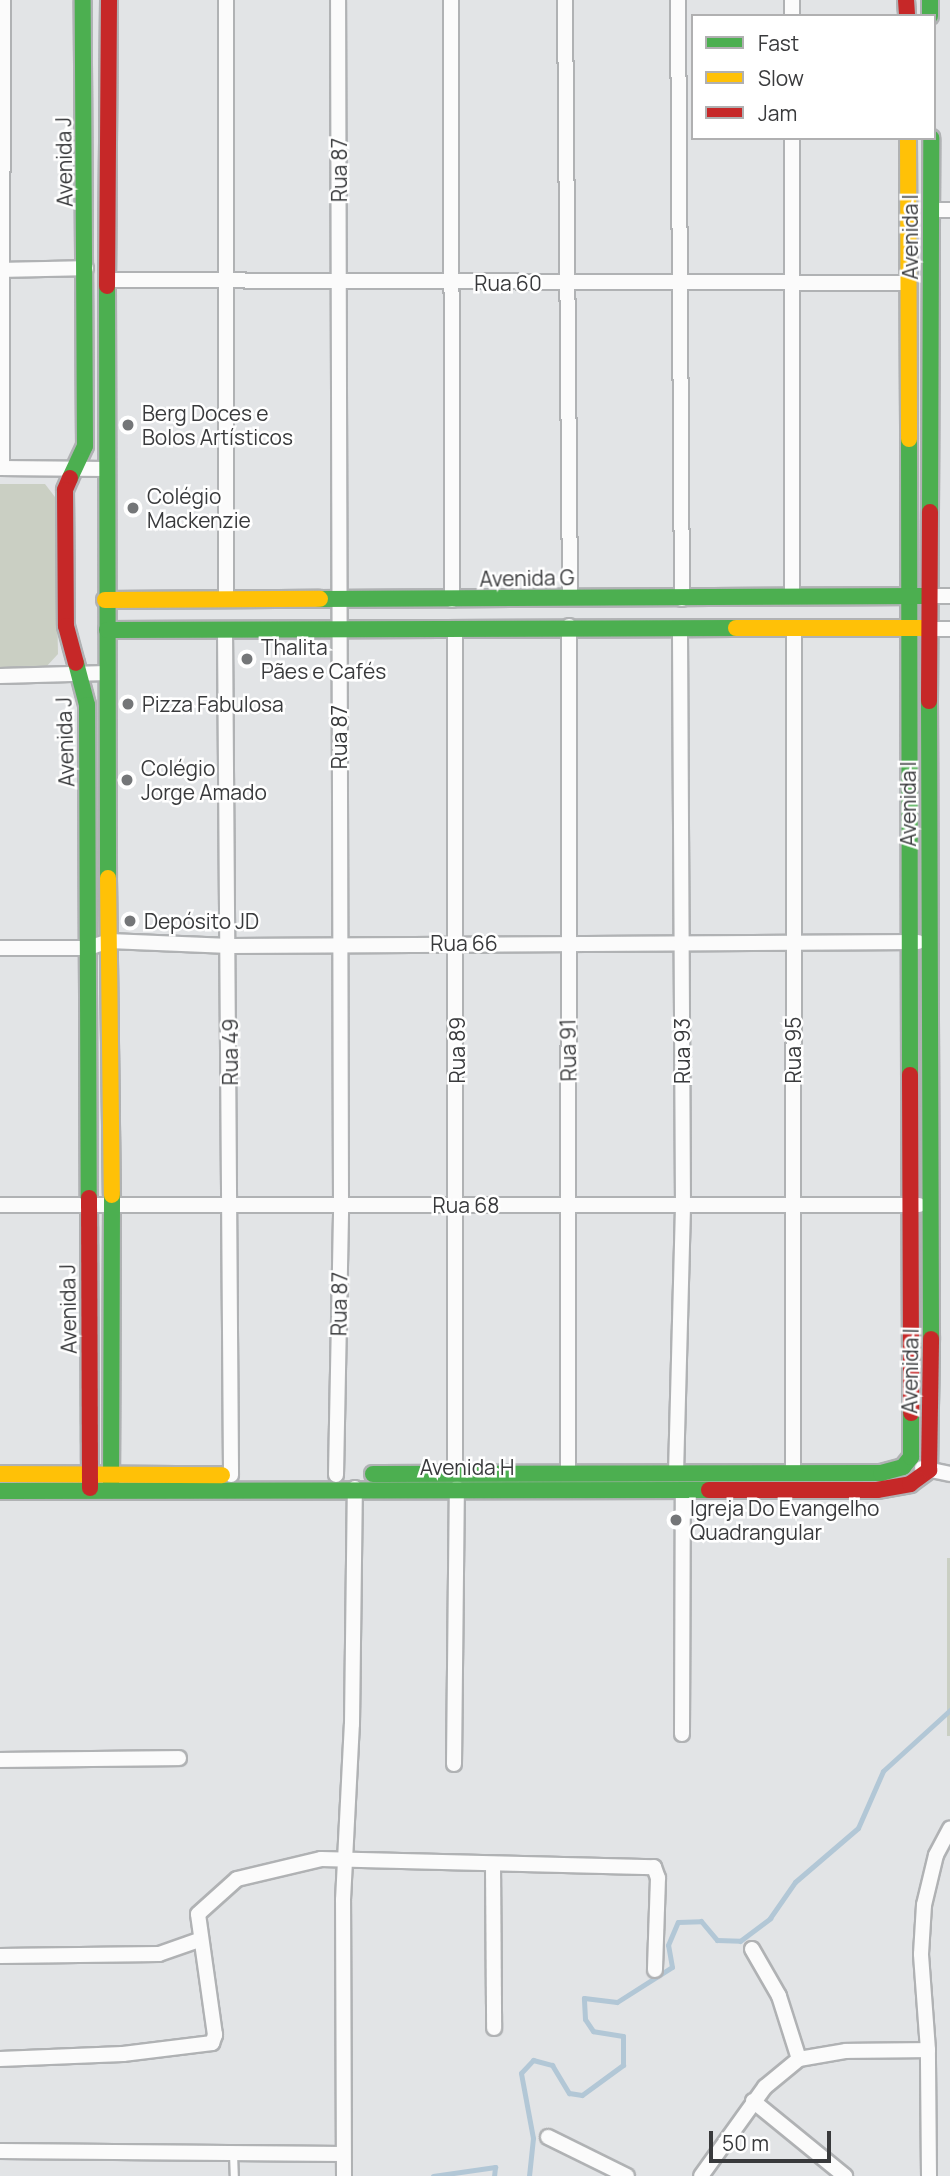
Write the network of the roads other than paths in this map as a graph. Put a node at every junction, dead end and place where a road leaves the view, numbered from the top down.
1 (3, 0) edge
2 (83, 0) edge
3 (109, 0) edge
4 (226, 0) edge
5 (338, 0) edge
6 (451, 0) edge
7 (565, 0) edge
8 (678, 0) edge
9 (792, 140) edge
10 (908, 140) edge
11 (931, 140) edge
12 (931, 210) junction
13 (950, 210) edge
14 (86, 268) junction
15 (2, 270) edge
16 (107, 280) junction
17 (679, 281) junction
18 (792, 282) junction
19 (454, 283) junction
20 (909, 283) junction
21 (228, 284) junction
22 (340, 284) junction
23 (566, 284) junction
24 (107, 303) junction
25 (86, 304) junction
26 (1, 468) edge
27 (77, 469) junction
28 (106, 469) junction
29 (910, 596) junction
30 (930, 596) junction
31 (950, 596) edge
32 (792, 597) junction
33 (570, 598) junction
34 (226, 599) junction
35 (682, 599) junction
36 (105, 600) junction
37 (340, 600) junction
38 (452, 600) junction
39 (569, 626) junction
40 (910, 626) junction
41 (340, 628) junction
42 (455, 628) junction
43 (680, 628) junction
44 (930, 628) junction
45 (794, 629) junction
46 (950, 629) edge
47 (107, 630) junction
48 (225, 630) junction
49 (80, 673) junction
50 (107, 673) junction
51 (0, 676) edge
52 (109, 941) junction
53 (910, 942) junction
54 (929, 942) junction
55 (340, 943) junction
56 (457, 943) junction
57 (567, 943) junction
58 (794, 943) junction
59 (682, 944) junction
60 (230, 946) junction
61 (0, 948) edge
62 (88, 948) junction
63 (0, 1205) edge
64 (341, 1205) junction
65 (456, 1205) junction
66 (569, 1205) junction
67 (909, 1205) junction
68 (933, 1205) junction
69 (795, 1206) junction
70 (87, 1207) junction
71 (683, 1207) junction
72 (229, 1208) junction
73 (113, 1209) junction
74 (909, 1460) junction
75 (929, 1470) junction
76 (793, 1471) junction
77 (0, 1474) edge
78 (91, 1474) junction
79 (568, 1474) junction
80 (676, 1474) junction
81 (950, 1474) edge
82 (231, 1475) junction
83 (336, 1475) junction
84 (456, 1480) junction
85 (111, 1483) junction
86 (355, 1488) junction
87 (0, 1490) edge
88 (683, 1490) junction
89 (90, 1491) junction
90 (682, 1734) dead end
91 (179, 1758) dead end
92 (0, 1760) edge
93 (453, 1764) dead end
94 (950, 1829) edge
95 (345, 1857) junction
96 (493, 1865) junction
97 (199, 1940) junction
98 (752, 1949) dead end
99 (0, 1956) edge
100 (655, 1970) dead end
101 (494, 2028) dead end
102 (928, 2050) junction
103 (0, 2059) edge
104 (799, 2059) junction
105 (753, 2101) junction
106 (548, 2137) dead end
107 (0, 2151) edge
108 (233, 2153) junction
109 (342, 2154) junction
110 (234, 2176) edge
111 (344, 2176) edge
112 (627, 2176) edge
113 (701, 2176) edge
114 (845, 2176) edge
115 (929, 2176) edge

1 - 15 street
2 - 14 street, Avenida J
3 - 16 street, Avenida J
4 - 21 street
5 - 22 street, Rua 87
6 - 19 street
7 - 23 street
8 - 17 street
9 - 18 street
10 - 20 street, Avenida I
11 - 12 street, Avenida I
12 - 13 street
12 - 30 street, Avenida I
14 - 15 street
14 - 25 street, Avenida J
15 - 26 street
16 - 21 street, Rua 60
16 - 24 street, Avenida J
17 - 18 street, Rua 60
17 - 23 street, Rua 60
17 - 35 street
18 - 20 street, Rua 60
18 - 32 street
19 - 22 street, Rua 60
19 - 23 street, Rua 60
19 - 38 street
20 - 29 street, Avenida I
21 - 22 street, Rua 60
21 - 34 street
22 - 37 street, Rua 87
23 - 33 street
24 - 25 street
24 - 28 street, Avenida J
25 - 27 street, Avenida J
26 - 27 street
27 - 28 street
27 - 49 street, Avenida J
28 - 36 street, Avenida J
29 - 30 street, Avenida G
29 - 32 street, Avenida G
29 - 40 street, Avenida I
30 - 31 street, Avenida G
30 - 44 street, Avenida I
32 - 35 street, Avenida G
33 - 35 street, Avenida G
33 - 38 street, Avenida G
34 - 36 street, Avenida G
34 - 37 street, Avenida G
36 - 47 street, Avenida J
37 - 38 street, Avenida G
37 - 41 street, Rua 87
39 - 42 street
39 - 43 street
39 - 57 street, Rua 91
40 - 44 street
40 - 45 street
40 - 53 street, Avenida I
41 - 42 street
41 - 48 street
41 - 55 street, Rua 87
42 - 56 street, Rua 89
43 - 45 street
43 - 59 street, Rua 93
44 - 46 street
44 - 54 street, Avenida I
45 - 58 street, Rua 95
47 - 48 street
47 - 50 street, Avenida J
48 - 60 street, Rua 49
49 - 50 street
49 - 51 street
49 - 62 street, Avenida J
50 - 52 street, Avenida J
52 - 60 street, Rua 66
52 - 62 street, Rua 66
52 - 73 street, Avenida J
53 - 54 street, Rua 66
53 - 58 street, Rua 66
53 - 67 street, Avenida I
54 - 68 street, Avenida I
55 - 56 street, Rua 66
55 - 60 street, Rua 66
55 - 64 street, Rua 87
56 - 57 street, Rua 66
56 - 65 street, Rua 89
57 - 59 street, Rua 66
57 - 66 street, Rua 91
58 - 59 street, Rua 66
58 - 69 street, Rua 95
59 - 71 street, Rua 93
60 - 72 street, Rua 49
61 - 62 street, Rua 66
62 - 70 street, Avenida J
63 - 70 street, Rua 68
64 - 65 street, Rua 68
64 - 72 street, Rua 68
64 - 83 street, Rua 87
65 - 66 street, Rua 68
65 - 84 street, Rua 89
66 - 71 street, Rua 68
66 - 79 street, Rua 91
67 - 68 street, Rua 68
67 - 69 street, Rua 68
67 - 74 street, Avenida I
68 - 75 street, Avenida I
69 - 71 street, Rua 68
69 - 76 street, Rua 95
70 - 73 street, Rua 68
70 - 78 street, Avenida J
71 - 80 street, Rua 93
72 - 73 street, Rua 68
72 - 82 street, Rua 49
73 - 85 street, Avenida J
74 - 75 street
74 - 76 street, Avenida H
75 - 81 street
75 - 88 street, Avenida H
76 - 80 street, Avenida H
77 - 78 street, Avenida H
78 - 85 street, Avenida H
78 - 89 street, Avenida J
79 - 80 street, Avenida H
79 - 84 street, Avenida H
82 - 83 street, Avenida H
82 - 85 street, Avenida H
83 - 84 street, Avenida H
84 - 86 street, Avenida H
84 - 88 street, Avenida H
84 - 93 street, Rua 89
85 - 86 street, Avenida H
85 - 89 street, Avenida H
86 - 95 street
87 - 89 street, Avenida H
88 - 90 street
91 - 92 street
94 - 102 street
95 - 96 street
95 - 97 street
95 - 109 street
96 - 100 street
96 - 101 street
97 - 99 street
97 - 103 street
98 - 104 street
102 - 104 street
102 - 115 street
104 - 105 street
105 - 113 street
105 - 114 street
106 - 112 street
107 - 108 street
108 - 109 street
108 - 110 lane
109 - 111 street

